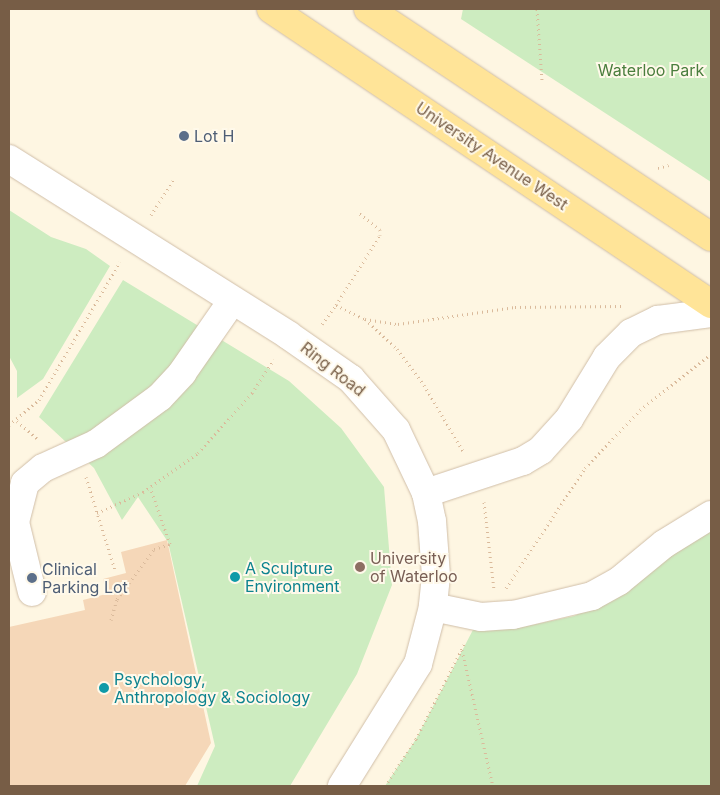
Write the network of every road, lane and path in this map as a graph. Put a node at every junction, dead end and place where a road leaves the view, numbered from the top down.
1 (271, 9) edge
2 (368, 9) edge
3 (537, 9) edge
4 (542, 81) dead end
5 (9, 159) edge
6 (669, 166) dead end
7 (656, 168) dead end
8 (174, 178) dead end
9 (157, 207) dead end
10 (358, 212) dead end
11 (711, 236) edge
12 (114, 274) dead end
13 (232, 301) junction
14 (711, 304) edge
15 (336, 305) dead end
16 (629, 306) dead end
17 (711, 313) edge
18 (365, 319) dead end
19 (711, 354) edge
20 (269, 370) dead end
21 (9, 425) edge
22 (63, 459) junction
23 (150, 487) junction
24 (426, 493) junction
25 (97, 513) junction
26 (711, 515) edge
27 (115, 570) dead end
28 (32, 592) dead end
29 (433, 607) junction
30 (480, 617) junction
31 (111, 620) dead end
32 (342, 786) edge
33 (385, 786) edge
34 (493, 786) edge

1 - 14 main road, University Avenue West
2 - 11 main road
3 - 4 path
5 - 13 street, Ring Road
6 - 7 path
8 - 9 path
10 - 15 path
12 - 21 path
13 - 22 street
13 - 24 street, Ring Road
16 - 18 path
17 - 24 street
19 - 30 path
20 - 23 path
22 - 25 path
22 - 28 street
23 - 25 path
23 - 31 path
24 - 29 street, Ring Road
25 - 27 path
26 - 30 street
29 - 30 street
29 - 32 street, Ring Road
33 - 34 path

